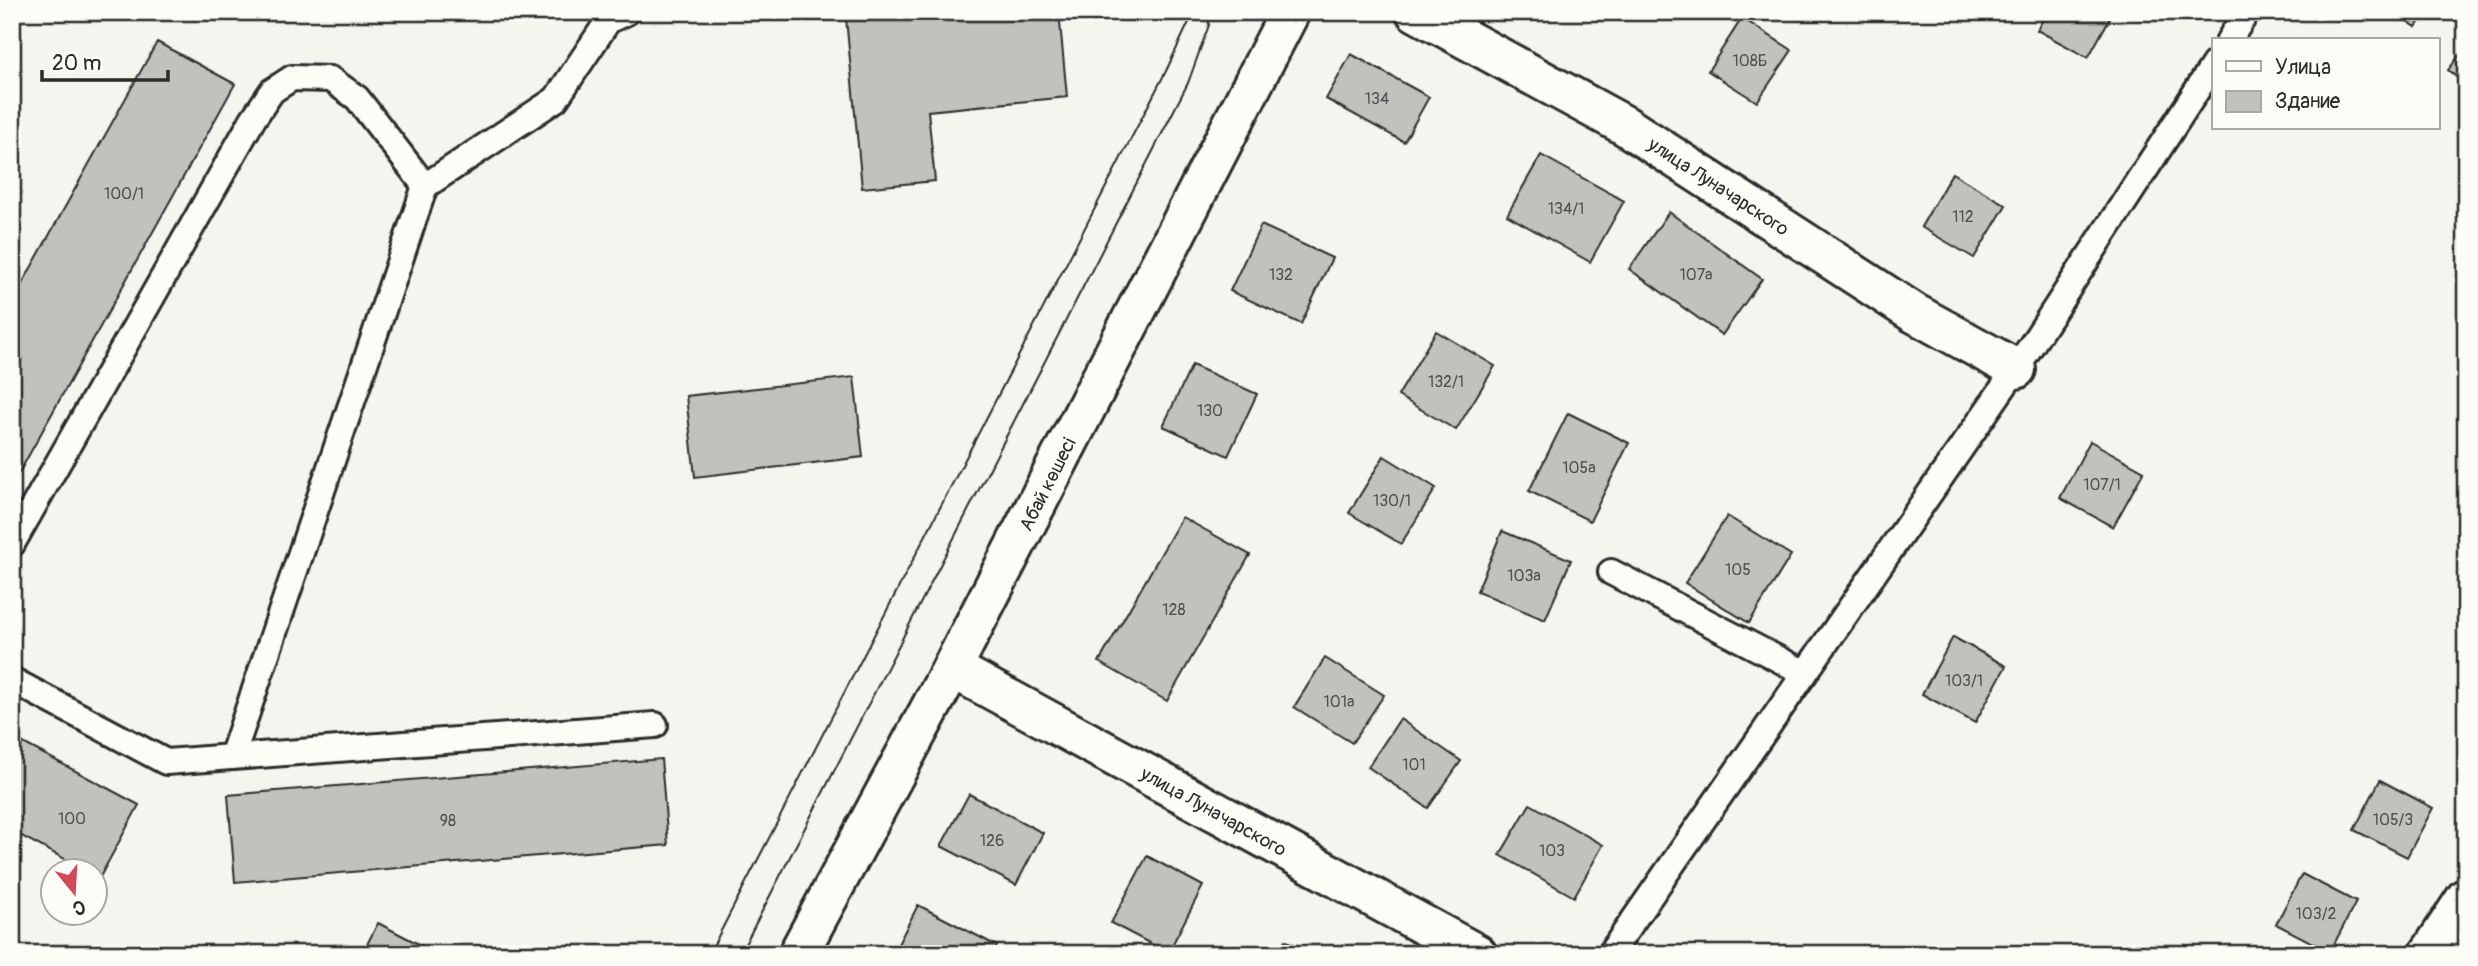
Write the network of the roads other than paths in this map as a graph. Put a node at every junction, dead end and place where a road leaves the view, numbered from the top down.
1 (626, 12) edge
2 (1290, 12) edge
3 (1416, 12) edge
4 (2247, 12) edge
5 (2230, 38) edge
6 (2212, 67) edge
7 (425, 186) junction
8 (2016, 369) junction
9 (12, 544) edge
10 (1611, 572) dead end
11 (952, 668) junction
12 (1805, 673) junction
13 (12, 680) edge
14 (655, 725) dead end
15 (232, 757) junction
16 (2466, 898) edge
17 (799, 954) edge
18 (1476, 954) edge
19 (1610, 954) edge
20 (2429, 954) edge

1 - 7 lane
2 - 11 street, Абай көшесі
3 - 8 street, улица Луначарского
4 - 5 lane
6 - 8 lane
7 - 9 lane
7 - 15 lane
8 - 12 lane
10 - 12 lane
11 - 17 street, Абай көшесі
11 - 18 street, улица Луначарского
12 - 19 lane
13 - 15 lane
14 - 15 lane
16 - 20 street

